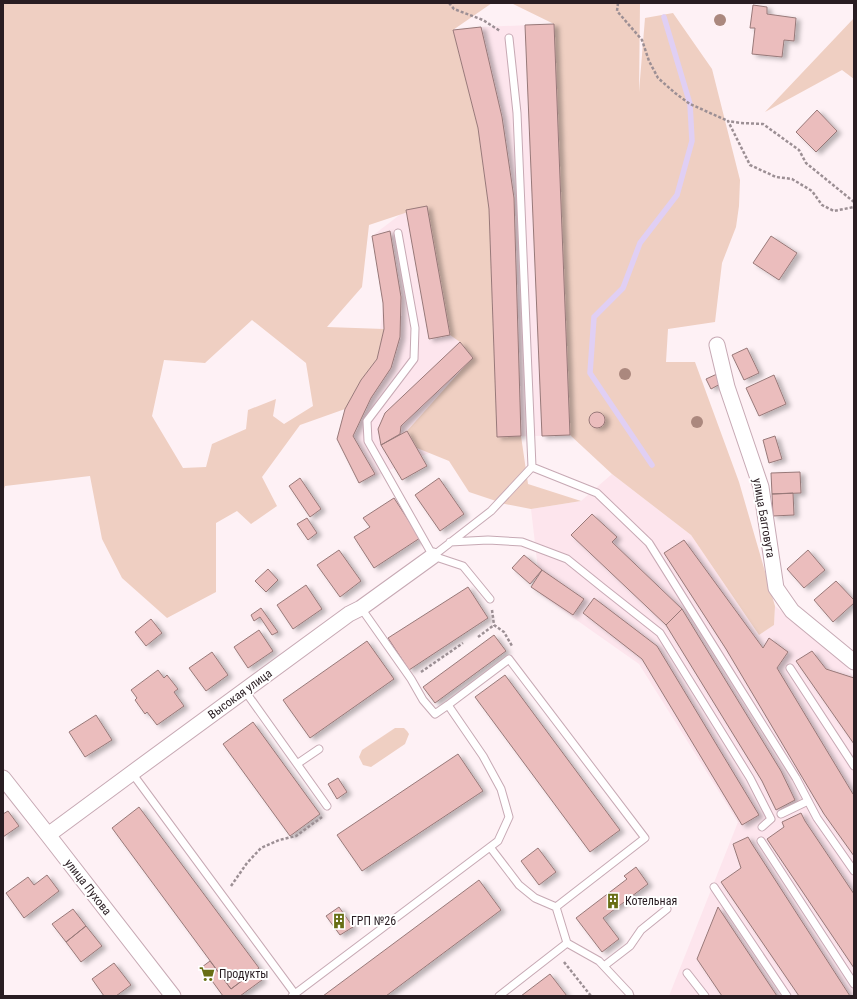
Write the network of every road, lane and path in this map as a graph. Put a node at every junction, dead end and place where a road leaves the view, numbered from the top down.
1 (449, 3) edge
2 (618, 3) edge
3 (508, 38) joint
4 (728, 121) junction
5 (854, 202) edge
6 (854, 207) edge
7 (398, 233) dead end
8 (717, 345) dead end
9 (532, 467) junction
10 (450, 542) junction
11 (433, 556) junction
12 (490, 599) joint
13 (361, 608) junction
14 (494, 625) junction
15 (478, 637) dead end
16 (463, 643) dead end
17 (509, 660) junction
18 (854, 662) edge
19 (790, 668) dead end
20 (411, 679) junction
21 (245, 691) junction
22 (448, 705) junction
23 (319, 749) dead end
24 (297, 764) junction
25 (854, 766) edge
26 (132, 773) junction
27 (3, 778) edge
28 (808, 801) junction
29 (328, 806) joint
30 (781, 814) dead end
31 (762, 826) dead end
32 (48, 835) junction
33 (761, 841) dead end
34 (490, 847) junction
35 (854, 870) edge
36 (714, 887) dead end
37 (224, 898) junction
38 (556, 907) junction
39 (667, 909) dead end
40 (567, 943) junction
41 (556, 952) junction
42 (604, 966) junction
43 (687, 973) dead end
44 (854, 984) edge
45 (294, 995) edge
46 (173, 996) edge
47 (498, 996) edge
48 (591, 996) edge
49 (630, 996) edge
50 (705, 996) edge
51 (787, 996) edge

1 - 3 path
2 - 4 path
3 - 9 lane
4 - 5 path
4 - 6 path
7 - 11 lane
8 - 18 street, улица Багговута
9 - 10 lane
9 - 28 lane
10 - 11 lane
10 - 31 lane
11 - 12 lane
11 - 13 street, Высокая улица
12 - 14 path
13 - 20 lane
13 - 21 street, Высокая улица
14 - 15 path
14 - 17 path
16 - 20 path
17 - 22 lane
17 - 38 lane
19 - 25 lane
20 - 22 lane
21 - 24 lane
21 - 26 street, Высокая улица
22 - 34 lane
23 - 24 lane
24 - 29 lane
26 - 32 street, Высокая улица
26 - 37 lane
27 - 32 street, улица Пухова
28 - 30 lane
28 - 35 lane
29 - 37 path
32 - 46 street, улица Пухова
33 - 44 lane
34 - 38 lane
34 - 45 lane
36 - 51 lane
37 - 45 lane
38 - 40 lane
39 - 42 lane
40 - 41 lane
40 - 42 lane
41 - 47 lane
41 - 48 path
42 - 49 lane
43 - 50 lane

